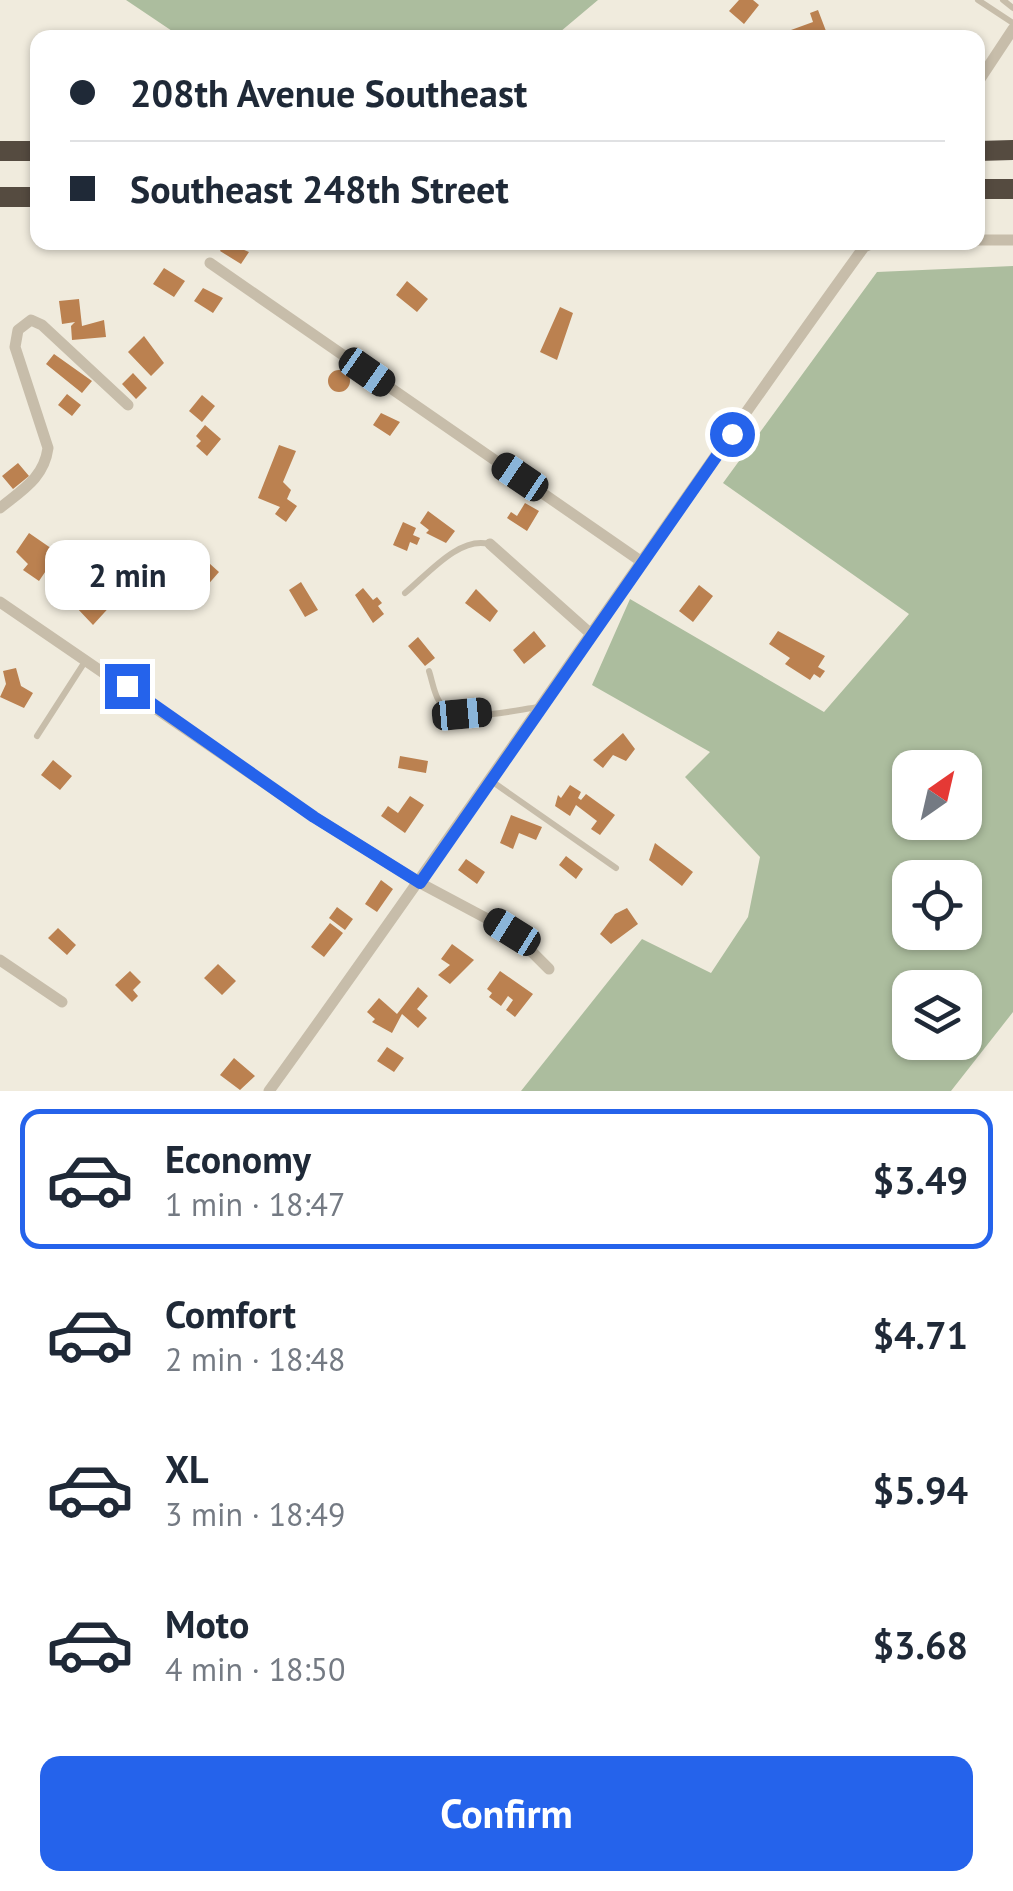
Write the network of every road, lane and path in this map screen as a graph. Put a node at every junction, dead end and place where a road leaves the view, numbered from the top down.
1 (978, 0) edge
2 (1003, 0) edge
3 (1013, 8) edge
4 (1013, 26) edge
5 (985, 71) edge
6 (1013, 150) edge
7 (0, 151) edge
8 (30, 151) edge
9 (985, 151) edge
10 (985, 189) edge
11 (1013, 189) edge
12 (0, 197) edge
13 (30, 197) edge
14 (985, 240) edge
15 (1013, 240) edge
16 (866, 250) edge
17 (210, 263) dead end
18 (128, 405) dead end
19 (0, 508) edge
20 (490, 544) joint
21 (642, 562) junction
22 (405, 593) dead end
23 (0, 602) edge
24 (591, 634) junction
25 (87, 659) junction
26 (429, 671) dead end
27 (540, 707) junction
28 (37, 736) dead end
29 (490, 780) junction
30 (616, 868) dead end
31 (420, 883) junction
32 (0, 960) edge
33 (548, 969) dead end
34 (62, 1002) dead end
35 (269, 1091) edge

1 - 4 lane
2 - 3 lane
4 - 5 street
6 - 9 highway
7 - 8 highway
10 - 11 highway
12 - 13 highway
14 - 15 street
16 - 21 street
17 - 21 street
18 - 19 street
20 - 22 lane
20 - 24 street
21 - 24 street
23 - 25 street
24 - 27 street
25 - 28 lane
25 - 31 street
26 - 27 lane
27 - 29 street
29 - 30 lane
29 - 31 street
31 - 33 street
31 - 35 street
32 - 34 street

